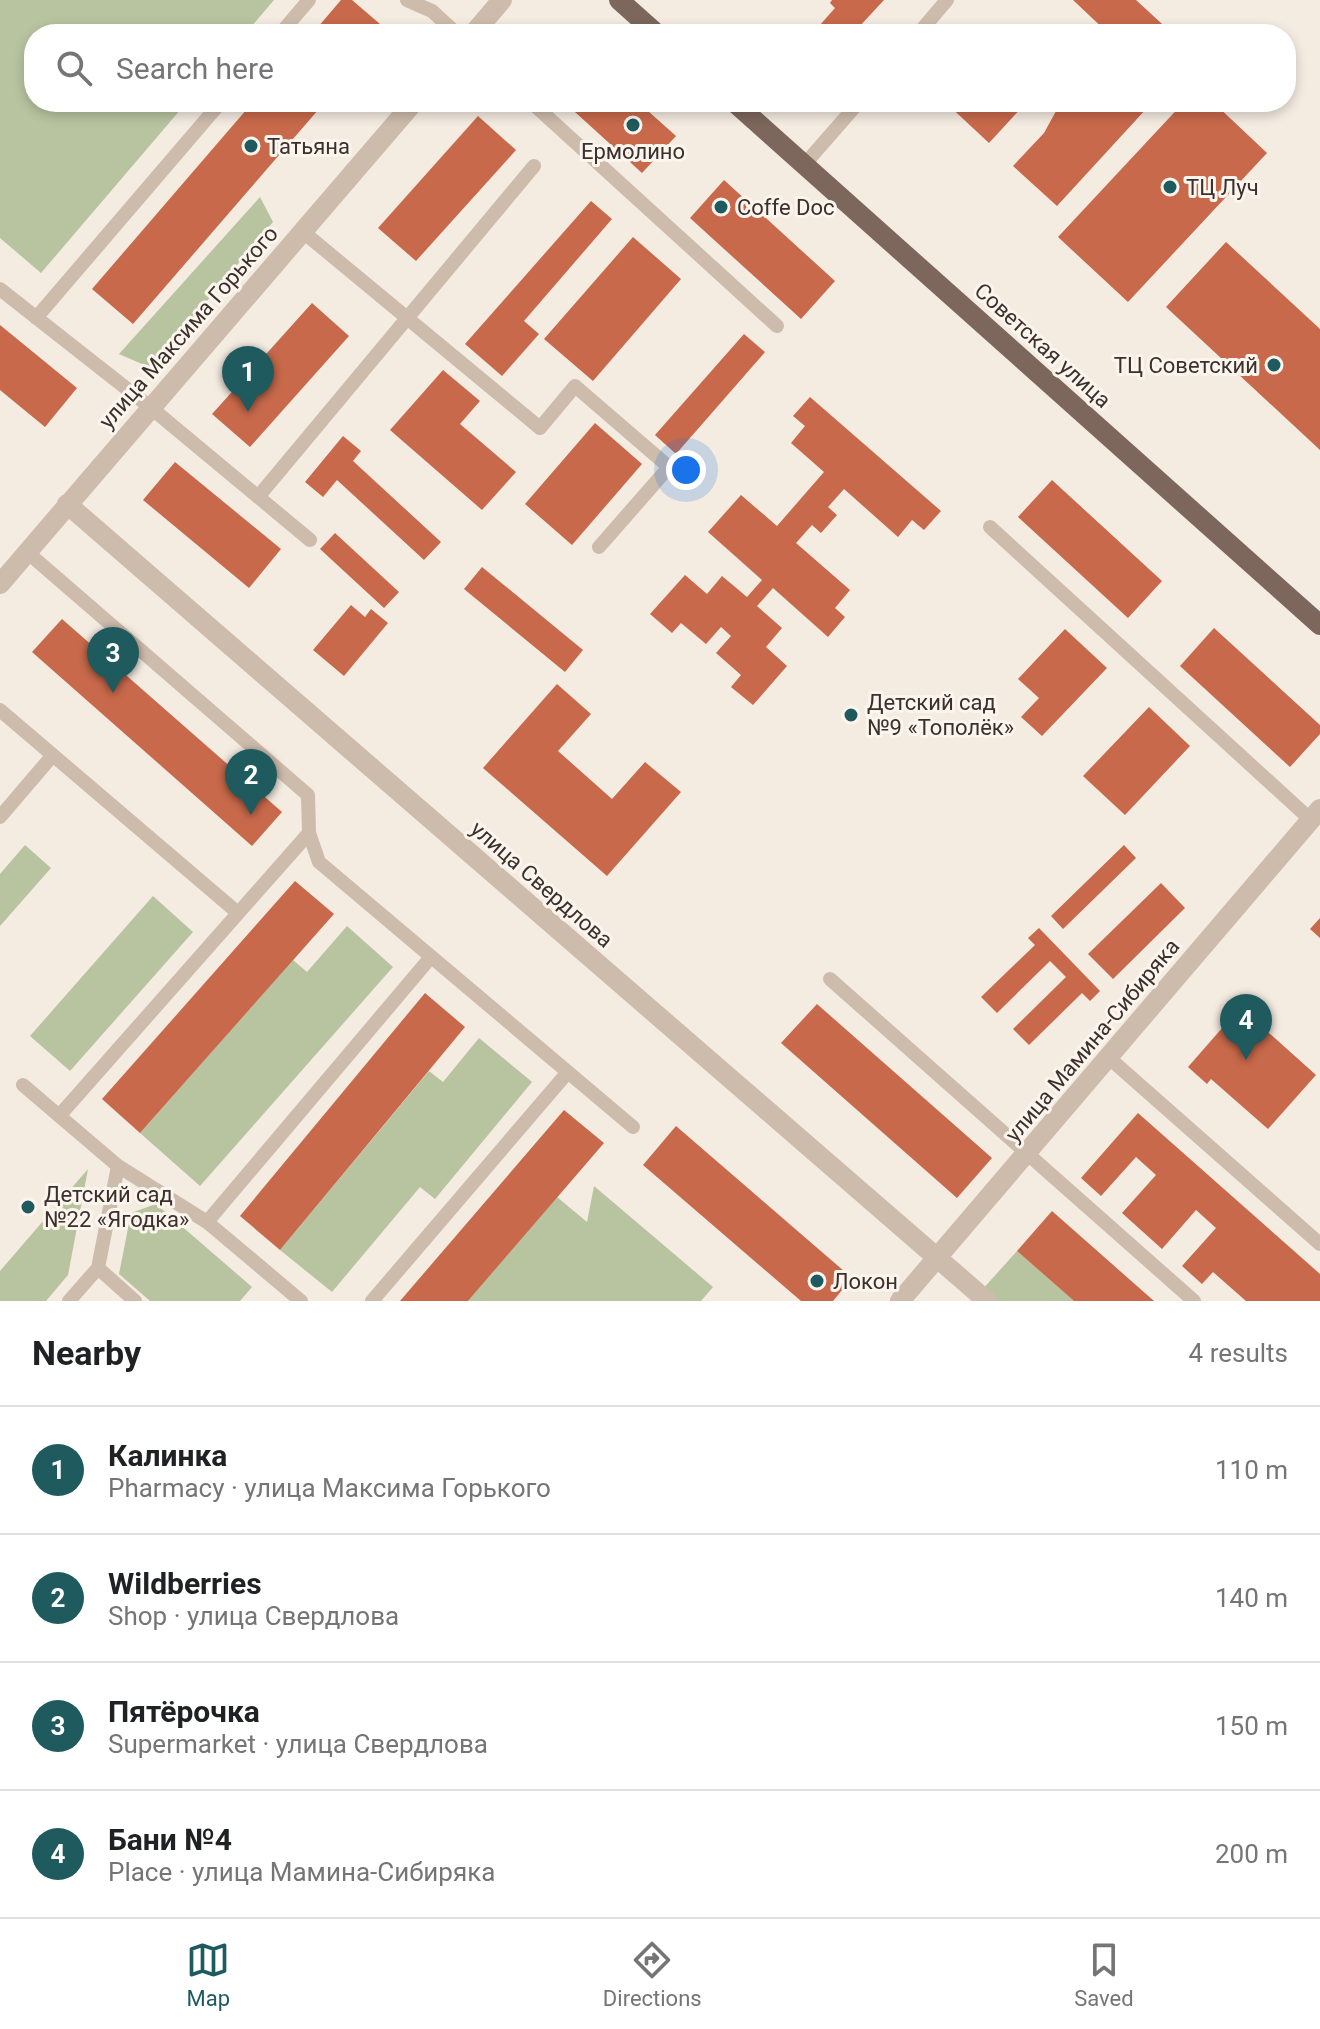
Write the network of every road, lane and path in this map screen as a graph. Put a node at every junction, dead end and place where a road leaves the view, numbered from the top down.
1 (309, 0) edge
2 (407, 0) edge
3 (502, 0) edge
4 (619, 0) edge
5 (947, 0) edge
6 (289, 24) edge
7 (446, 24) edge
8 (482, 24) edge
9 (646, 24) edge
10 (927, 24) edge
11 (212, 112) edge
12 (405, 112) edge
13 (542, 112) edge
14 (745, 112) edge
15 (850, 112) edge
16 (804, 165) junction
17 (534, 166) dead end
18 (302, 231) junction
19 (0, 289) edge
20 (36, 318) junction
21 (407, 318) junction
22 (777, 326) dead end
23 (150, 407) junction
24 (258, 497) junction
25 (67, 504) junction
26 (990, 527) dead end
27 (310, 540) dead end
28 (599, 547) dead end
29 (27, 552) junction
30 (0, 584) edge
31 (1320, 625) edge
32 (0, 710) edge
33 (53, 755) junction
34 (1315, 815) edge
35 (0, 817) edge
36 (309, 833) junction
37 (238, 913) junction
38 (431, 957) junction
39 (830, 979) dead end
40 (1108, 1057) junction
41 (568, 1072) junction
42 (23, 1085) dead end
43 (59, 1116) junction
44 (633, 1127) dead end
45 (1026, 1153) junction
46 (118, 1166) junction
47 (207, 1222) junction
48 (1320, 1244) edge
49 (937, 1258) junction
50 (98, 1268) junction
51 (69, 1301) edge
52 (135, 1301) edge
53 (301, 1301) edge
54 (372, 1301) edge
55 (900, 1301) edge
56 (987, 1301) edge
57 (1194, 1301) edge

1 - 6 lane
2 - 7 lane
3 - 8 street
4 - 9 main road
5 - 10 lane
11 - 20 lane
12 - 18 street, улица Максима Горького
13 - 22 lane
14 - 16 main road, Советская улица
15 - 16 lane
16 - 31 main road, Советская улица
17 - 21 lane
18 - 21 lane
18 - 23 street, улица Максима Горького
19 - 20 lane
20 - 23 lane
21 - 24 lane
21 - 28 lane
23 - 24 lane
23 - 25 street, улица Максима Горького
24 - 27 lane
25 - 29 street, улица Максима Горького
25 - 49 street, улица Свердлова
26 - 34 lane
29 - 30 street, улица Максима Горького
29 - 36 lane
32 - 33 lane
33 - 35 lane
33 - 37 lane
34 - 40 street, улица Мамина-Сибиряка
36 - 37 lane
36 - 38 lane
37 - 43 lane
38 - 41 lane
38 - 47 lane
39 - 45 lane
40 - 45 street, улица Мамина-Сибиряка
40 - 48 lane
41 - 44 lane
41 - 54 lane
42 - 43 lane
43 - 46 lane
45 - 49 street, улица Мамина-Сибиряка
45 - 57 lane
46 - 47 lane
46 - 50 lane
47 - 53 lane
49 - 55 street, улица Мамина-Сибиряка
49 - 56 street, улица Свердлова
50 - 51 lane
50 - 52 lane

